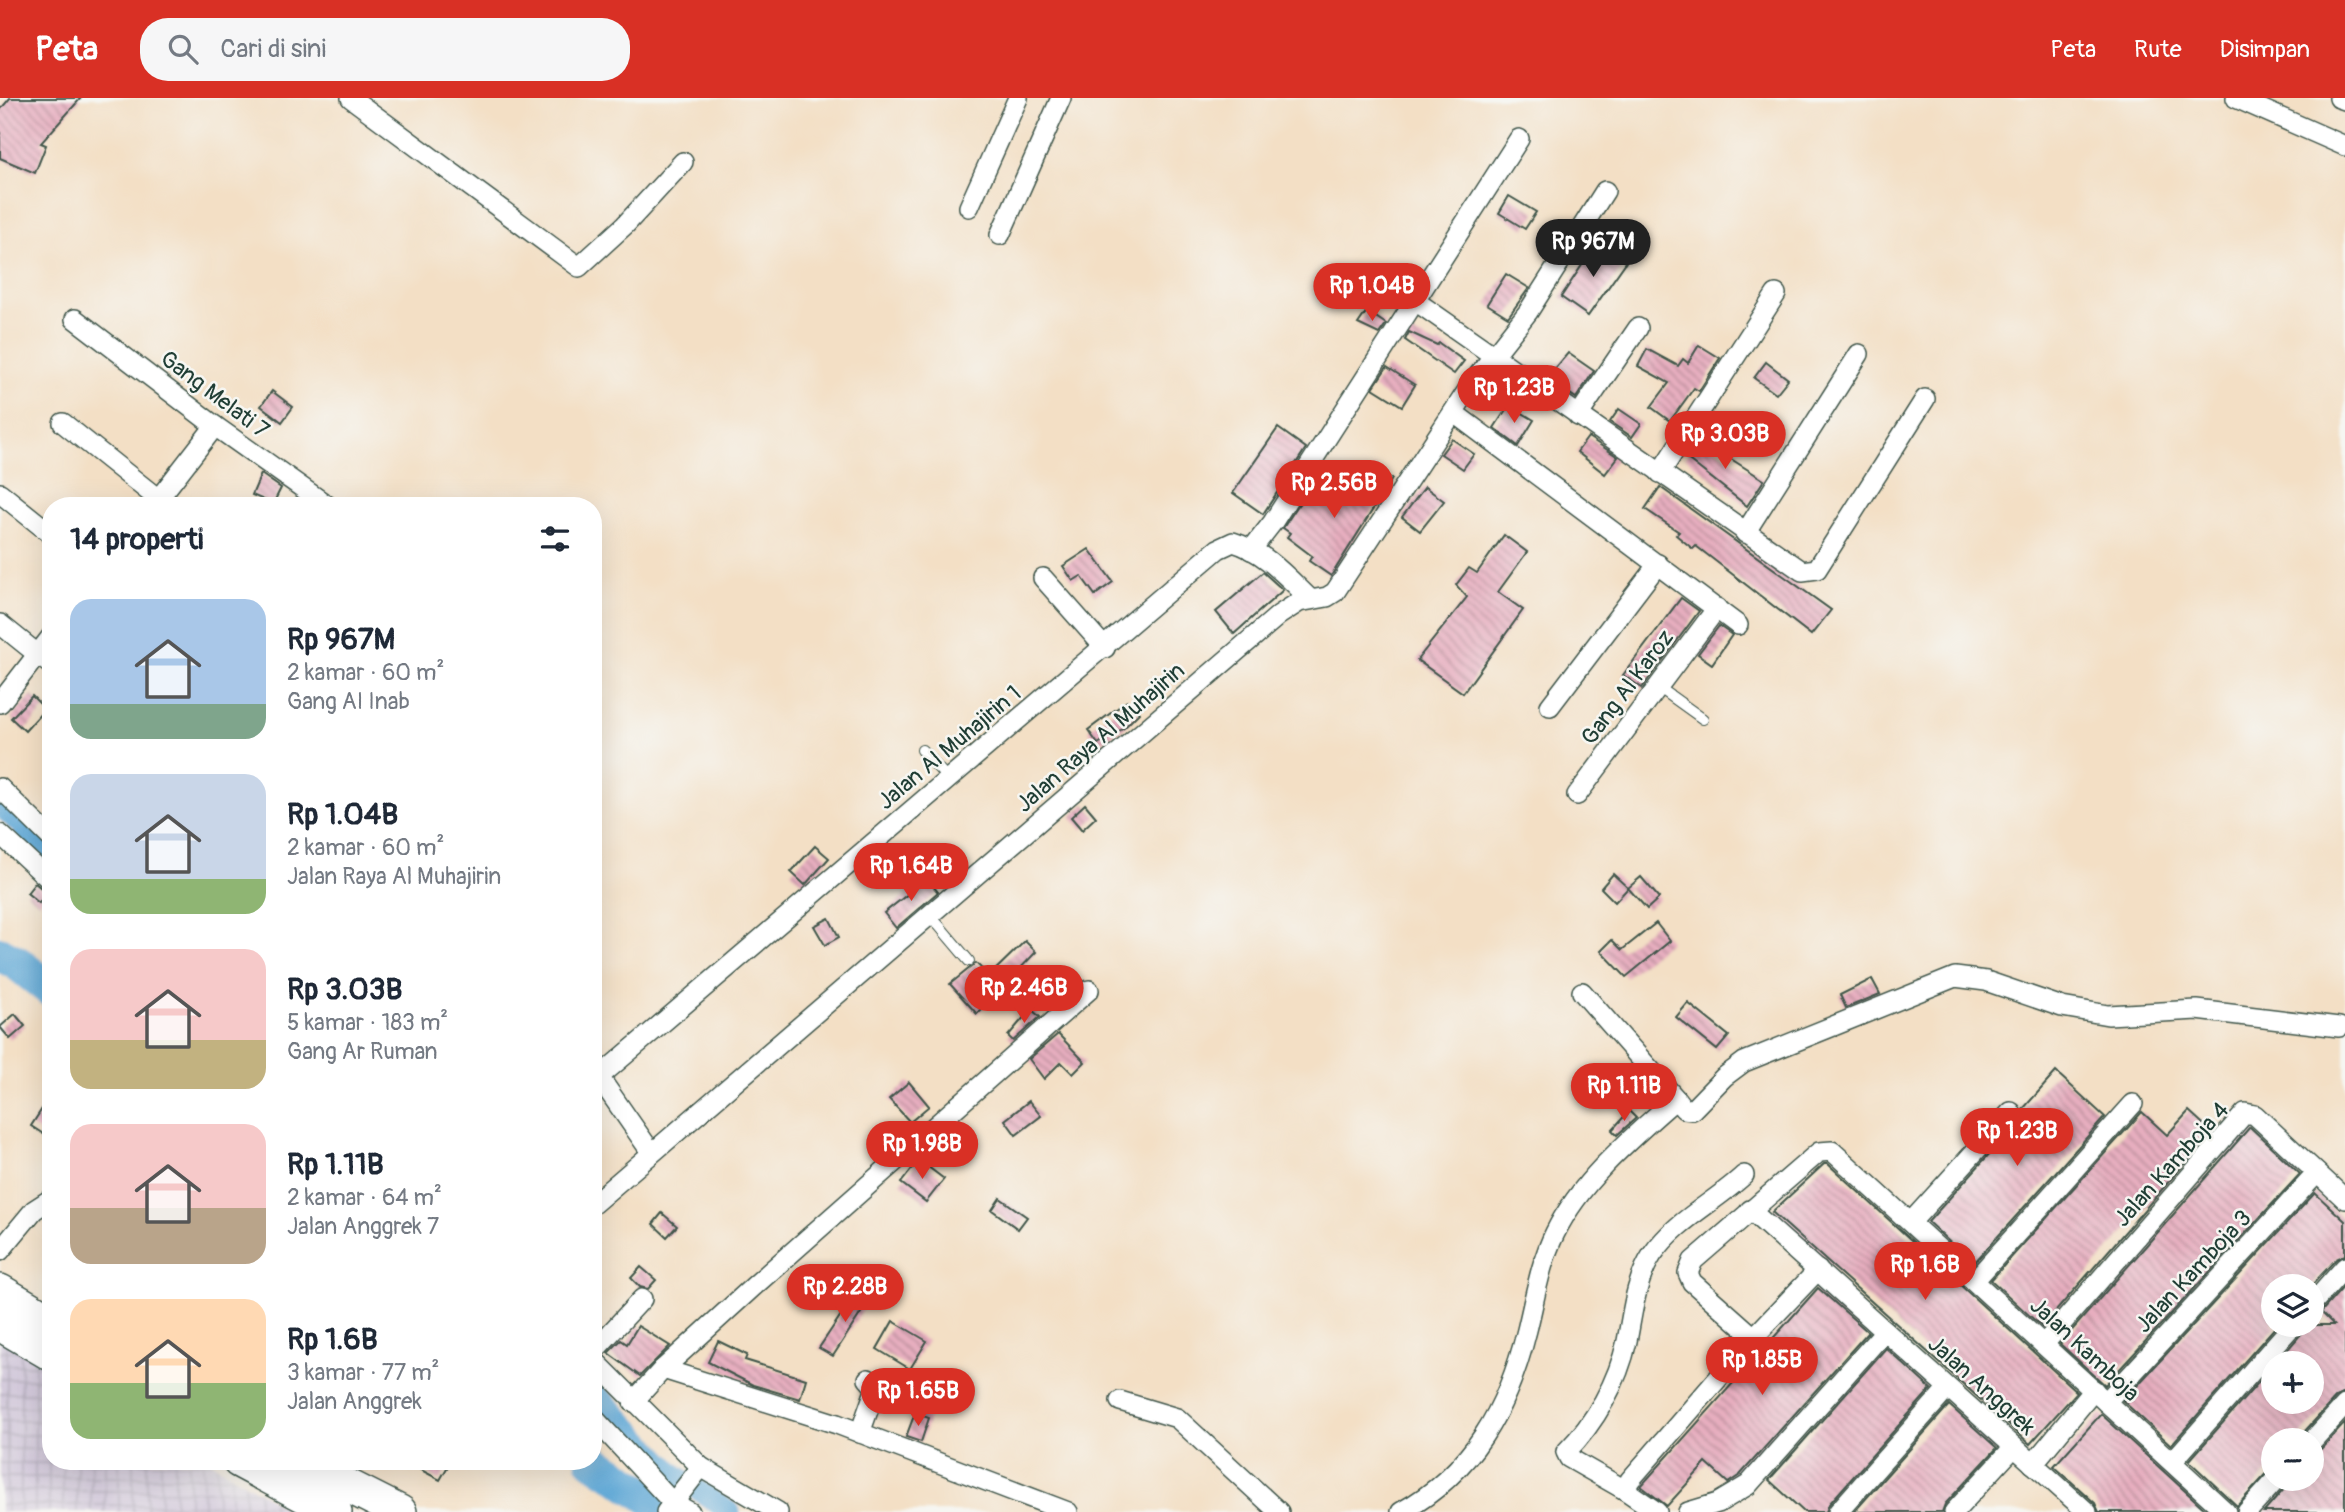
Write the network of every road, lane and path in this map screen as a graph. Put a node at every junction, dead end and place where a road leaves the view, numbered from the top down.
1 (351, 98) edge
2 (1018, 98) edge
3 (1061, 98) edge
4 (2236, 98) edge
5 (2339, 98) edge
6 (2345, 100) edge
7 (1519, 139) dead end
8 (2345, 146) edge
9 (683, 162) dead end
10 (1605, 191) dead end
11 (969, 207) dead end
12 (1000, 235) dead end
13 (1776, 294) dead end
14 (1414, 300) junction
15 (75, 319) dead end
16 (1638, 328) dead end
17 (1859, 354) dead end
18 (1494, 356) junction
19 (1925, 398) dead end
20 (1454, 413) junction
21 (1578, 416) junction
22 (63, 423) dead end
23 (215, 426) junction
24 (1660, 473) junction
25 (0, 493) edge
26 (151, 497) edge
27 (164, 497) edge
28 (315, 497) edge
29 (42, 527) edge
30 (1745, 533) junction
31 (1251, 550) junction
32 (1658, 564) junction
33 (1043, 578) dead end
34 (1309, 598) junction
35 (1717, 608) junction
36 (0, 624) edge
37 (1738, 625) dead end
38 (1105, 648) junction
39 (42, 658) edge
40 (42, 662) edge
41 (1657, 685) junction
42 (0, 703) edge
43 (1550, 706) dead end
44 (1703, 719) dead end
45 (922, 750) dead end
46 (948, 779) junction
47 (0, 788) edge
48 (1577, 795) dead end
49 (42, 829) edge
50 (0, 834) edge
51 (42, 873) edge
52 (930, 915) junction
53 (969, 961) dead end
54 (1089, 990) dead end
55 (1582, 992) dead end
56 (2339, 1027) dead end
57 (602, 1074) edge
58 (602, 1087) edge
59 (1676, 1100) junction
60 (2133, 1104) dead end
61 (2011, 1112) dead end
62 (652, 1152) junction
63 (2316, 1172) junction
64 (1744, 1175) dead end
65 (602, 1196) edge
66 (2345, 1199) edge
67 (42, 1205) edge
68 (1750, 1210) junction
69 (1911, 1222) junction
70 (0, 1251) edge
71 (2345, 1267) edge
72 (1818, 1270) junction
73 (1975, 1280) junction
74 (0, 1291) edge
75 (2324, 1291) edge
76 (642, 1299) dead end
77 (42, 1316) edge
78 (0, 1324) edge
79 (1885, 1331) junction
80 (1754, 1337) junction
81 (2282, 1337) edge
82 (602, 1342) edge
83 (2044, 1344) junction
84 (42, 1349) edge
85 (602, 1369) edge
86 (663, 1369) junction
87 (869, 1379) dead end
88 (1948, 1388) junction
89 (2100, 1396) junction
90 (1120, 1401) dead end
91 (633, 1402) junction
92 (2345, 1405) edge
93 (602, 1427) edge
94 (2324, 1428) edge
95 (860, 1433) junction
96 (2014, 1447) junction
97 (2172, 1462) junction
98 (2033, 1464) junction
99 (256, 1470) edge
100 (317, 1470) edge
101 (696, 1472) junction
102 (1625, 1490) junction
103 (2266, 1491) edge
104 (671, 1503) edge
105 (2081, 1510) edge
106 (335, 1512) edge
107 (400, 1512) edge
108 (690, 1512) edge
109 (778, 1512) edge
110 (1068, 1512) edge
111 (1279, 1512) edge
112 (1401, 1512) edge
113 (1657, 1512) edge
114 (1688, 1512) edge
115 (1838, 1512) edge
116 (1954, 1512) edge
117 (2226, 1512) edge
118 (2247, 1512) edge

1 - 9 street
2 - 11 street
3 - 12 street
4 - 8 street
5 - 6 street
7 - 14 street
10 - 18 street, Jalan Raya Al Muhajirin
13 - 24 street
14 - 18 street
14 - 31 street
15 - 23 street, Gang Melati 7
16 - 21 street
17 - 30 street
18 - 20 street, Jalan Raya Al Muhajirin
18 - 21 street
19 - 30 street
20 - 32 street
20 - 34 street, Jalan Raya Al Muhajirin
21 - 24 street
22 - 26 street
23 - 27 street
23 - 28 street, Gang Melati 7
24 - 30 street
25 - 29 street
31 - 34 street
31 - 38 street, Jalan Al Muhajirin 1
32 - 35 street
32 - 43 street
33 - 38 street
34 - 52 street, Jalan Raya Al Muhajirin
35 - 37 street
35 - 41 street, Gang Al Karoz
36 - 39 street
38 - 46 street, Jalan Al Muhajirin 1
40 - 42 street
41 - 44 lane
41 - 48 street, Gang Al Karoz
45 - 46 lane
46 - 57 street, Jalan Al Muhajirin 1
47 - 49 street
50 - 51 street
52 - 53 lane
52 - 62 street, Jalan Raya Al Muhajirin
54 - 86 street
55 - 59 street
56 - 59 street
58 - 62 street, Jalan Al Muhajirin 1
59 - 112 street
60 - 73 street
61 - 69 street
62 - 65 street, Jalan Raya Al Muhajirin
63 - 66 street, Jalan Kamboja 4
63 - 83 street, Jalan Kamboja 4
63 - 89 street, Jalan Kamboja 3
64 - 102 street
67 - 70 street
68 - 69 street, Jalan Kamboja
68 - 72 street, Jalan Anggrek
68 - 80 street
69 - 73 street, Jalan Kamboja
71 - 75 street
72 - 79 street, Jalan Anggrek
72 - 80 street
73 - 83 street, Jalan Kamboja
74 - 77 highway
76 - 82 street
78 - 84 highway
79 - 88 street, Jalan Anggrek
79 - 114 street
80 - 102 street
81 - 97 street
83 - 89 street, Jalan Kamboja
85 - 91 street
86 - 91 street
86 - 95 street
87 - 95 street
88 - 96 street, Jalan Anggrek
88 - 115 street
89 - 97 street, Jalan Kamboja
89 - 98 street, Jalan Kamboja 3
90 - 111 street
91 - 101 street
92 - 94 street
93 - 104 street
95 - 110 street
96 - 98 street, Jalan Anggrek
96 - 116 street
97 - 117 street, Jalan Kamboja
98 - 105 street, Jalan Anggrek
99 - 106 highway
100 - 107 highway
101 - 104 street
101 - 109 street
102 - 113 street
103 - 118 street
104 - 108 street

